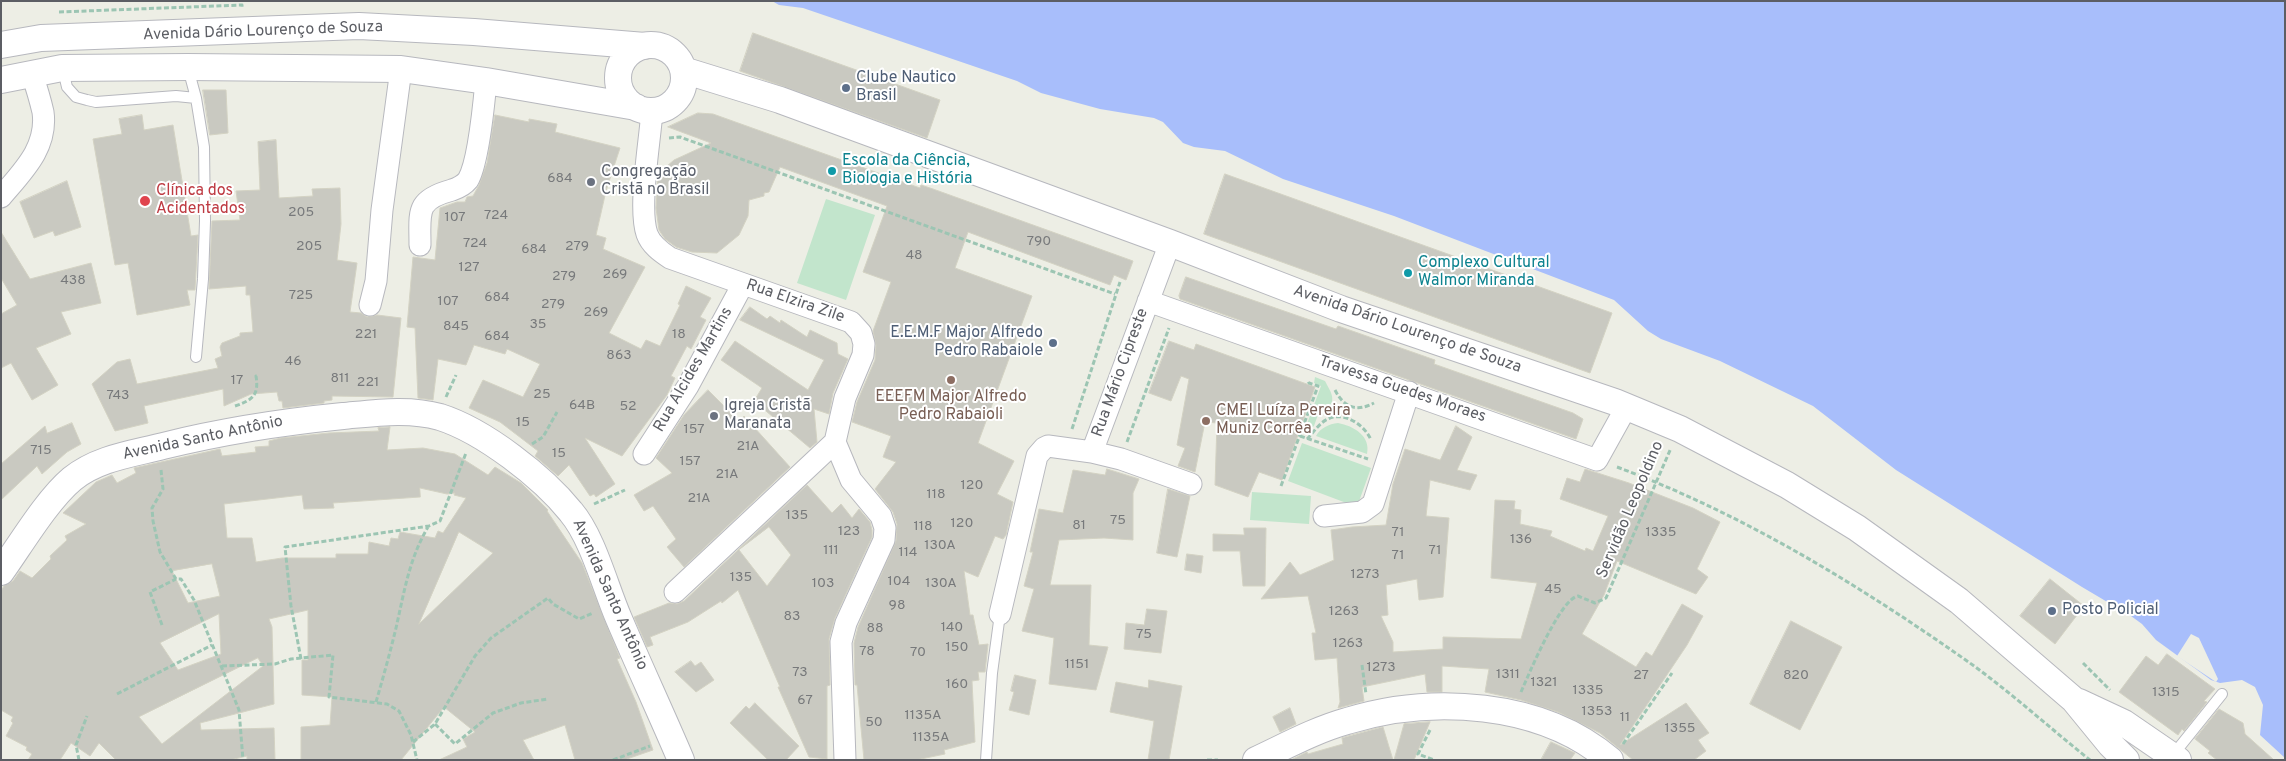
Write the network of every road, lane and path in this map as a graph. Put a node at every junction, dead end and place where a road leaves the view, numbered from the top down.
1 (195, 34) junction
2 (1, 45) edge
3 (645, 46) junction
4 (191, 67) junction
5 (62, 68) junction
6 (401, 69) junction
7 (683, 70) junction
8 (32, 74) junction
9 (1, 80) edge
10 (486, 81) junction
11 (196, 98) junction
12 (644, 109) junction
13 (650, 138) junction
14 (1, 196) edge
15 (1170, 243) junction
16 (420, 245) dead end
17 (1120, 282) dead end
18 (742, 284) junction
19 (1115, 294) junction
20 (1148, 301) junction
21 (370, 305) dead end
22 (1170, 324) dead end
23 (196, 357) dead end
24 (1307, 377) dead end
25 (1334, 388) dead end
26 (1409, 392) junction
27 (1381, 398) dead end
28 (1627, 406) junction
29 (557, 412) dead end
30 (1680, 429) junction
31 (472, 430) junction
32 (1300, 436) junction
33 (1307, 439) junction
34 (835, 442) junction
35 (159, 447) junction
36 (1066, 448) junction
37 (1372, 448) dead end
38 (502, 452) junction
39 (1092, 452) junction
40 (644, 454) dead end
41 (1372, 454) dead end
42 (1121, 459) junction
43 (1597, 460) junction
44 (1656, 481) junction
45 (1192, 484) dead end
46 (1282, 486) dead end
47 (625, 490) dead end
48 (589, 506) dead end
49 (1324, 516) dead end
50 (429, 526) junction
51 (1, 572) edge
52 (176, 579) junction
53 (675, 592) dead end
54 (612, 600) junction
55 (1000, 614) joint
56 (162, 625) dead end
57 (212, 646) junction
58 (301, 660) junction
59 (1362, 665) dead end
60 (222, 666) junction
61 (1672, 673) dead end
62 (117, 694) dead end
63 (2222, 694) dead end
64 (548, 699) dead end
65 (2074, 700) junction
66 (376, 702) junction
67 (1449, 707) junction
68 (1512, 714) junction
69 (87, 716) dead end
70 (1366, 716) junction
71 (435, 724) junction
72 (671, 736) junction
73 (413, 742) junction
74 (1606, 756) edge
75 (2175, 757) edge
76 (79, 760) edge
77 (242, 760) edge
78 (417, 760) edge
79 (613, 760) edge
80 (681, 760) edge
81 (845, 760) edge
82 (986, 760) edge
83 (1207, 760) edge
84 (1218, 760) edge
85 (1256, 760) edge
86 (1434, 760) edge
87 (2090, 760) edge
88 (2126, 760) edge

1 - 2 street, Avenida Dário Lourenço de Souza
1 - 3 street, Avenida Dário Lourenço de Souza
1 - 4 street
3 - 7 street
3 - 12 street
4 - 5 street, Avenida Dário Lourenço de Souza
4 - 6 street, Avenida Dário Lourenço de Souza
4 - 11 lane
5 - 8 street, Avenida Dário Lourenço de Souza
5 - 11 lane
6 - 10 street, Avenida Dário Lourenço de Souza
6 - 21 street
7 - 12 street
7 - 15 street, Avenida Dário Lourenço de Souza
8 - 9 street, Avenida Dário Lourenço de Souza
8 - 14 street
10 - 12 street, Avenida Dário Lourenço de Souza
10 - 16 street
11 - 23 lane
12 - 13 street, Rua Elzira Zile
13 - 18 street, Rua Elzira Zile
13 - 19 path
15 - 20 street, Rua Mário Cipreste
15 - 28 street, Avenida Dário Lourenço de Souza
17 - 19 path
18 - 34 street, Rua Elzira Zile
18 - 40 street, Rua Alcides Martins
19 - 36 path
20 - 26 street, Travessa Guedes Moraes
20 - 39 street, Rua Mário Cipreste
22 - 42 path
24 - 32 path
25 - 27 path
26 - 43 street, Travessa Guedes Moraes
26 - 49 street
28 - 30 street, Avenida Dário Lourenço de Souza
28 - 43 street
29 - 38 path
30 - 44 path, Servidão Leopoldino
30 - 65 street, Avenida Dário Lourenço de Souza
31 - 35 street, Avenida Santo Antônio
31 - 38 street, Avenida Santo Antônio
31 - 50 path
32 - 33 path
32 - 46 path
33 - 37 path
33 - 41 path
34 - 53 street
34 - 81 street
35 - 51 street, Avenida Santo Antônio
35 - 52 path
36 - 39 street, Rua Mário Cipreste
36 - 55 street, Rua Mário Cipreste
38 - 54 street, Avenida Santo Antônio
39 - 42 street
42 - 45 street
43 - 44 path
44 - 68 path, Servidão Leopoldino
44 - 87 path
47 - 48 path
50 - 58 path
50 - 66 path
52 - 56 path
52 - 57 path
54 - 71 path
54 - 72 street, Avenida Santo Antônio
55 - 82 lane
57 - 60 path
57 - 62 path
58 - 60 path
58 - 66 path
59 - 70 path
60 - 77 path
61 - 74 path
63 - 75 lane
64 - 71 path
65 - 75 street, Avenida Dário Lourenço de Souza
65 - 88 street, Avenida Dário Lourenço de Souza
66 - 73 path
67 - 68 street
67 - 70 street
67 - 86 path
68 - 74 street
69 - 76 path
70 - 85 street
71 - 73 path
72 - 79 path
72 - 80 street, Avenida Santo Antônio
73 - 78 path
83 - 84 path

